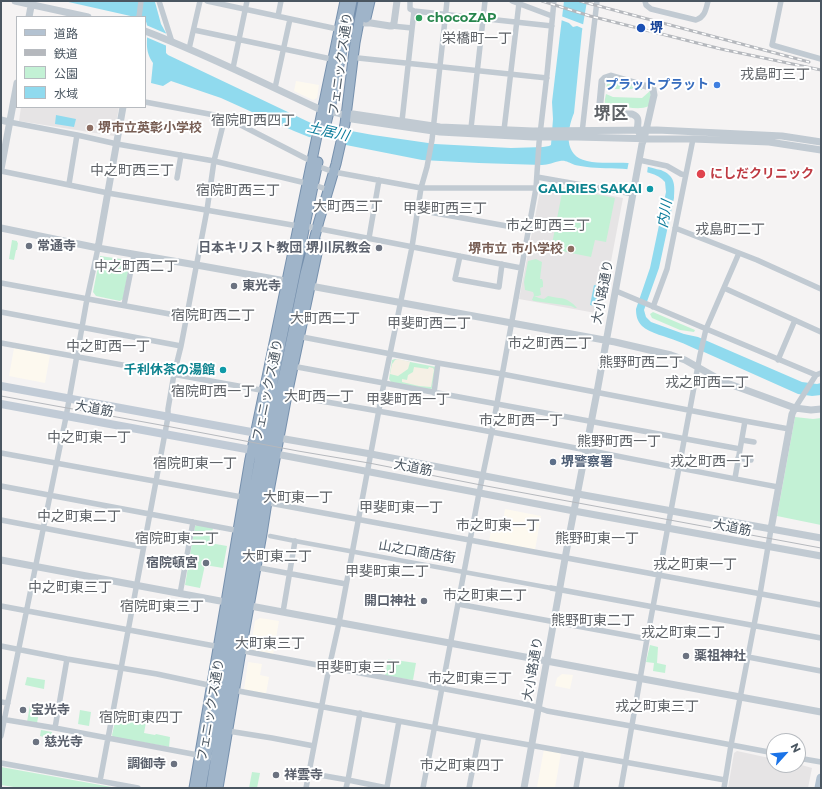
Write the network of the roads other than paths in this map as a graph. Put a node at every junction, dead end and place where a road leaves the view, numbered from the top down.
1 (15, 1) edge
2 (142, 1) edge
3 (159, 1) edge
4 (200, 1) edge
5 (207, 1) edge
6 (247, 1) edge
7 (281, 1) edge
8 (345, 1) edge
9 (353, 1) edge
10 (363, 1) edge
11 (370, 1) edge
12 (397, 1) edge
13 (410, 1) edge
14 (448, 1) edge
15 (485, 1) edge
16 (554, 1) edge
17 (597, 1) edge
18 (645, 1) edge
19 (708, 1) edge
20 (781, 1) edge
21 (32, 2) edge
22 (515, 2) edge
23 (223, 3) edge
24 (245, 9) junction
25 (412, 10) junction
26 (446, 14) junction
27 (29, 16) edge
28 (84, 16) edge
29 (139, 16) edge
30 (278, 16) junction
31 (552, 16) junction
32 (483, 18) junction
33 (290, 19) junction
34 (517, 22) junction
35 (362, 23) junction
36 (392, 26) junction
37 (552, 26) junction
38 (412, 28) junction
39 (194, 30) junction
40 (343, 30) junction
41 (146, 31) edge
42 (238, 39) junction
43 (170, 41) junction
44 (189, 49) junction
45 (283, 49) junction
46 (821, 59) edge
47 (336, 60) junction
48 (356, 60) junction
49 (408, 63) junction
50 (440, 67) junction
51 (233, 68) junction
52 (477, 71) junction
53 (510, 74) junction
54 (547, 78) junction
55 (275, 88) junction
56 (16, 89) edge
57 (146, 102) edge
58 (123, 108) edge
59 (325, 113) junction
60 (225, 117) junction
61 (346, 119) junction
62 (1, 120) edge
63 (402, 121) junction
64 (10, 122) junction
65 (471, 128) junction
66 (432, 129) junction
67 (504, 130) junction
68 (638, 130) junction
69 (646, 130) junction
70 (579, 134) junction
71 (77, 135) junction
72 (542, 136) junction
73 (644, 139) junction
74 (693, 139) junction
75 (821, 142) edge
76 (117, 144) junction
77 (821, 150) edge
78 (181, 155) junction
79 (214, 161) junction
80 (639, 161) junction
81 (315, 165) junction
82 (1, 170) edge
83 (334, 172) junction
84 (685, 176) junction
85 (537, 177) junction
86 (177, 178) dead end
87 (379, 180) junction
88 (69, 184) junction
89 (310, 184) junction
90 (421, 188) junction
91 (536, 188) junction
92 (329, 190) junction
93 (108, 193) junction
94 (633, 194) junction
95 (207, 210) junction
96 (418, 210) junction
97 (301, 226) junction
98 (1, 228) edge
99 (317, 228) junction
100 (675, 228) junction
101 (529, 230) junction
102 (369, 238) junction
103 (412, 246) junction
104 (98, 248) junction
105 (739, 253) junction
106 (134, 255) junction
107 (460, 256) junction
108 (502, 264) junction
109 (196, 265) junction
110 (521, 268) junction
111 (290, 282) junction
112 (1, 283) edge
113 (307, 285) junction
114 (724, 288) junction
115 (821, 289) edge
116 (616, 292) junction
117 (87, 299) junction
118 (401, 302) junction
119 (124, 306) junction
120 (651, 306) junction
121 (1, 312) edge
122 (186, 317) junction
123 (795, 320) junction
124 (511, 323) junction
125 (83, 327) junction
126 (705, 332) junction
127 (821, 332) edge
128 (296, 336) junction
129 (606, 341) junction
130 (1, 343) edge
131 (180, 346) junction
132 (391, 354) junction
133 (77, 356) junction
134 (778, 360) junction
135 (273, 363) junction
136 (438, 363) junction
137 (290, 366) junction
138 (821, 366) edge
139 (697, 368) junction
140 (174, 374) junction
141 (502, 374) junction
142 (818, 375) edge
143 (384, 383) junction
144 (1, 386) edge
145 (597, 392) junction
146 (275, 393) junction
147 (434, 393) junction
148 (70, 399) junction
149 (496, 403) junction
150 (1, 404) edge
151 (795, 408) junction
152 (821, 409) edge
153 (689, 410) junction
154 (379, 411) junction
155 (66, 417) junction
156 (168, 417) junction
157 (592, 421) junction
158 (745, 421) junction
159 (789, 429) junction
160 (492, 431) junction
161 (165, 434) junction
162 (267, 435) junction
163 (684, 438) junction
164 (742, 440) junction
165 (754, 442) dead end
166 (740, 449) junction
167 (586, 450) junction
168 (264, 452) junction
169 (1, 453) edge
170 (371, 454) junction
171 (738, 458) junction
172 (751, 460) dead end
173 (57, 463) junction
174 (678, 468) junction
175 (368, 471) junction
176 (483, 476) junction
177 (735, 478) junction
178 (155, 482) junction
179 (1, 486) edge
180 (778, 486) junction
181 (479, 493) junction
182 (578, 494) junction
183 (50, 496) junction
184 (255, 500) junction
185 (574, 511) junction
186 (670, 511) junction
187 (150, 514) junction
188 (1, 520) edge
189 (359, 520) junction
190 (193, 522) junction
191 (44, 528) junction
192 (667, 528) junction
193 (771, 529) junction
194 (254, 533) junction
195 (821, 538) edge
196 (470, 540) junction
197 (295, 541) junction
198 (143, 547) junction
199 (768, 547) junction
200 (352, 552) junction
201 (821, 556) edge
202 (566, 558) junction
203 (1, 560) edge
204 (252, 566) junction
205 (36, 567) junction
206 (464, 572) junction
207 (290, 573) junction
208 (659, 576) junction
209 (346, 584) junction
210 (137, 586) junction
211 (551, 588) joint
212 (560, 590) junction
213 (180, 594) junction
214 (760, 594) junction
215 (238, 604) junction
216 (458, 604) junction
217 (821, 605) edge
218 (1, 606) edge
219 (653, 607) junction
220 (27, 611) junction
221 (283, 612) junction
222 (554, 622) junction
223 (339, 623) junction
224 (753, 626) junction
225 (128, 630) junction
226 (821, 638) edge
227 (647, 639) junction
228 (451, 643) junction
229 (1, 646) edge
230 (19, 649) junction
231 (230, 649) junction
232 (748, 657) junction
233 (67, 659) junction
234 (547, 661) junction
235 (121, 668) junction
236 (329, 668) junction
237 (821, 671) edge
238 (640, 678) junction
239 (223, 688) junction
240 (442, 689) junction
241 (740, 697) junction
242 (1, 702) edge
243 (8, 704) junction
244 (322, 706) junction
245 (539, 708) junction
246 (821, 712) edge
247 (360, 713) junction
248 (3, 720) edge
249 (399, 721) junction
250 (631, 726) junction
251 (435, 727) junction
252 (55, 728) junction
253 (228, 731) junction
254 (1, 736) edge
255 (479, 736) junction
256 (108, 738) junction
257 (532, 745) junction
258 (731, 745) junction
259 (314, 746) junction
260 (766, 752) edge
261 (582, 754) junction
262 (211, 758) junction
263 (806, 759) edge
264 (625, 762) junction
265 (821, 762) edge
266 (1, 763) edge
267 (308, 773) junction
268 (821, 778) edge
269 (348, 780) junction
270 (726, 780) junction
271 (100, 781) junction
272 (138, 788) edge
273 (194, 788) edge
274 (201, 788) edge
275 (211, 788) edge
276 (218, 788) edge
277 (306, 788) edge
278 (346, 788) edge
279 (387, 788) edge
280 (423, 788) edge
281 (469, 788) edge
282 (524, 788) edge
283 (576, 788) edge
284 (621, 788) edge
285 (724, 788) edge
286 (819, 788) edge

1 - 21 street
2 - 29 street
3 - 43 street
4 - 39 street
5 - 23 street
6 - 24 street
7 - 30 street
8 - 40 highway
9 - 40 highway, フェニックス通り
10 - 35 highway, フェニックス通り
11 - 35 highway
12 - 36 street
13 - 25 street
14 - 26 street
15 - 32 street
16 - 31 street
17 - 70 street
18 - 19 street
20 - 46 street
21 - 27 street
21 - 28 street
22 - 31 street
22 - 34 street
23 - 24 street
24 - 30 street
24 - 42 street
25 - 26 street
25 - 38 street
26 - 32 street
26 - 50 street
30 - 33 street
31 - 37 street
32 - 34 street
32 - 52 street
33 - 40 street
33 - 45 street
34 - 37 street
34 - 53 street
35 - 36 street
35 - 48 highway, フェニックス通り
36 - 38 street
37 - 54 street
38 - 49 street
39 - 42 street
39 - 44 street
40 - 47 highway, フェニックス通り
41 - 43 street
42 - 45 street
42 - 51 street
43 - 44 street
44 - 51 street
45 - 47 street
45 - 55 street
47 - 59 highway, フェニックス通り
48 - 49 street
48 - 61 highway, フェニックス通り
49 - 50 street
49 - 63 street
50 - 52 street
50 - 66 street
51 - 55 street
52 - 53 street
52 - 65 street
53 - 54 street
53 - 67 street
54 - 72 street
55 - 59 street
56 - 64 street
57 - 60 street
58 - 76 street
59 - 61 street
59 - 81 highway, フェニックス通り
60 - 79 street
60 - 81 street
61 - 63 street
61 - 66 street
61 - 83 highway, フェニックス通り
62 - 64 street
63 - 66 street
64 - 71 street
64 - 82 street
65 - 66 street
65 - 67 street
66 - 72 street
66 - 90 street
67 - 72 street
68 - 69 street
68 - 69 street, 大小路通り
68 - 70 street
68 - 73 street
69 - 73 street, 大小路通り
69 - 75 street
70 - 72 street
70 - 73 street
71 - 76 street
71 - 88 street
72 - 85 street
73 - 74 street
73 - 80 street, 大小路通り
74 - 77 street
74 - 84 street
76 - 78 street
76 - 93 street
78 - 79 street
78 - 86 street
79 - 89 street
79 - 95 street
80 - 84 street
80 - 94 street, 大小路通り
81 - 83 street
81 - 89 highway, フェニックス通り
82 - 88 street
83 - 87 street
83 - 92 highway, フェニックス通り
84 - 100 street
85 - 91 street
85 - 94 street
87 - 90 street
87 - 102 street
88 - 93 street
89 - 92 street
89 - 97 highway, フェニックス通り
90 - 91 street
90 - 96 street
91 - 101 street
92 - 99 highway, フェニックス通り
93 - 95 street
93 - 104 street
94 - 116 street, 大小路通り
95 - 97 street
95 - 109 street
96 - 101 street
96 - 103 street
97 - 99 street
97 - 111 highway, フェニックス通り
98 - 104 street
99 - 102 street
99 - 113 highway
100 - 105 street
100 - 120 street
101 - 110 street
102 - 103 street
103 - 107 street
103 - 118 street
104 - 106 street
104 - 117 street
105 - 114 street
105 - 115 street
106 - 109 street
106 - 119 street
107 - 108 street
107 - 108 street
108 - 110 street
109 - 111 street
109 - 122 street
110 - 124 street
111 - 113 street
111 - 135 highway, フェニックス通り
112 - 117 street
113 - 118 street
113 - 128 highway
114 - 123 street
114 - 126 street
116 - 120 street
116 - 129 street, 大小路通り
117 - 119 street
117 - 125 street
118 - 124 street
118 - 132 street
119 - 122 street
120 - 126 street
121 - 125 street
122 - 131 street
123 - 127 street
123 - 134 street
124 - 129 street
124 - 141 street
125 - 131 street
125 - 133 street
126 - 134 street
126 - 139 street
128 - 132 street
128 - 137 highway
129 - 139 street
129 - 145 street, 大小路通り
130 - 133 street
131 - 140 street
132 - 136 street
132 - 143 street
133 - 140 street
133 - 148 street
134 - 142 street
135 - 137 street
135 - 146 highway, フェニックス通り
136 - 141 street
136 - 147 street
137 - 143 street
137 - 146 highway
138 - 142 street
139 - 151 street
139 - 153 street
140 - 146 street
140 - 156 street
141 - 145 street
141 - 149 street
142 - 151 street
143 - 147 street
143 - 154 street
144 - 148 main road, 大道筋
145 - 153 street
145 - 157 street, 大小路通り
146 - 154 street
146 - 162 highway
146 - 162 highway, フェニックス通り
147 - 149 street
148 - 155 street
148 - 156 main road, 大道筋
149 - 157 street
149 - 160 street
150 - 155 main road, 大道筋
151 - 152 street
151 - 159 street
153 - 158 street
153 - 163 street
154 - 160 street
154 - 170 street
155 - 161 main road, 大道筋
155 - 173 street
156 - 161 street
156 - 162 main road, 大道筋
157 - 163 street
157 - 167 street, 大小路通り
158 - 159 street
158 - 164 street
159 - 180 street
160 - 167 street
160 - 176 street
161 - 168 main road, 大道筋
161 - 178 street
162 - 168 highway
162 - 168 highway, フェニックス通り
162 - 170 street, 大道筋
163 - 166 street
163 - 174 street
164 - 165 street
164 - 166 street
166 - 171 street
167 - 174 street
167 - 182 street, 大小路通り
168 - 175 street, 大道筋
168 - 184 highway
168 - 184 highway, フェニックス通り
169 - 173 street
170 - 175 street
170 - 176 street, 大道筋
171 - 172 street
171 - 177 street
173 - 178 street
173 - 183 street
174 - 177 street
174 - 186 street
175 - 181 street, 大道筋
175 - 189 street
176 - 181 street
176 - 182 street, 大道筋
177 - 180 street
178 - 184 street
178 - 187 street
179 - 183 street
180 - 193 street
181 - 185 street, 大道筋
181 - 196 street
182 - 185 street, 大小路通り
182 - 186 street, 大道筋
183 - 187 street
183 - 191 street
184 - 189 street
184 - 194 highway
184 - 194 highway, フェニックス通り
185 - 192 street, 大道筋
185 - 202 street, 大小路通り
186 - 192 street
186 - 193 street, 大道筋
187 - 190 street
187 - 198 street
188 - 191 street
189 - 196 street
189 - 200 street
190 - 194 street
190 - 213 street
191 - 198 street
191 - 205 street
192 - 199 street, 大道筋
192 - 208 street
193 - 195 street, 大道筋
193 - 199 street
194 - 197 street, 山之口商店街
194 - 204 highway
194 - 215 highway, フェニックス通り
196 - 202 street
196 - 206 street
197 - 200 street, 山之口商店街
197 - 207 street
198 - 210 street
199 - 201 street, 大道筋
199 - 214 street
200 - 206 street, 山之口商店街
200 - 209 street
202 - 208 street
202 - 212 street, 大小路通り
203 - 205 street
204 - 207 street
204 - 215 highway
205 - 210 street
205 - 220 street
206 - 211 street, 山之口商店街
206 - 216 street
207 - 209 street
207 - 221 street
208 - 214 street
208 - 219 street
209 - 223 street
210 - 213 street
210 - 225 street
211 - 212 street, 山之口商店街
212 - 219 street, 山之口商店街
212 - 222 street, 大小路通り
213 - 215 street
214 - 217 street
214 - 224 street
215 - 221 street
215 - 231 highway
215 - 231 highway, フェニックス通り
216 - 222 street
216 - 228 street
218 - 220 street
219 - 224 street, 山之口商店街
219 - 227 street
220 - 225 street
220 - 230 street
221 - 223 street
222 - 227 street
222 - 234 street, 大小路通り
223 - 228 street
223 - 236 street
224 - 226 street, 山之口商店街
224 - 232 street
225 - 231 street
225 - 235 street
227 - 238 street
228 - 234 street
228 - 240 street
229 - 230 street
230 - 233 street
230 - 243 street
231 - 236 street
231 - 239 highway
231 - 239 highway, フェニックス通り
232 - 237 street
232 - 241 street
233 - 235 street
233 - 252 street
234 - 238 street
234 - 245 street, 大小路通り
235 - 239 street
235 - 256 street
236 - 240 street
236 - 244 street
238 - 241 street
238 - 250 street
239 - 244 street
239 - 253 highway
239 - 262 highway
239 - 262 highway, フェニックス通り
240 - 245 street
240 - 251 street
241 - 246 street
241 - 258 street
242 - 243 street
243 - 248 street
244 - 247 street
244 - 259 street
245 - 250 street
245 - 257 street, 大小路通り
247 - 249 street
247 - 269 street
248 - 252 street
248 - 254 street
249 - 251 street
249 - 279 street
250 - 258 street
250 - 264 street
251 - 255 street
251 - 280 street
252 - 256 street
253 - 259 street
253 - 262 highway
255 - 257 street
255 - 281 street
256 - 262 street
256 - 271 street
257 - 261 street
257 - 282 street, 大小路通り
258 - 260 street
258 - 270 street
259 - 267 street
261 - 264 street
261 - 283 street
262 - 273 highway
262 - 274 highway, フェニックス通り
262 - 275 highway, フェニックス通り
262 - 276 highway
263 - 265 street
264 - 270 street
264 - 284 street
266 - 271 street
267 - 269 street
267 - 277 street
268 - 286 main road
269 - 278 street
269 - 279 street
270 - 285 street
271 - 272 street

